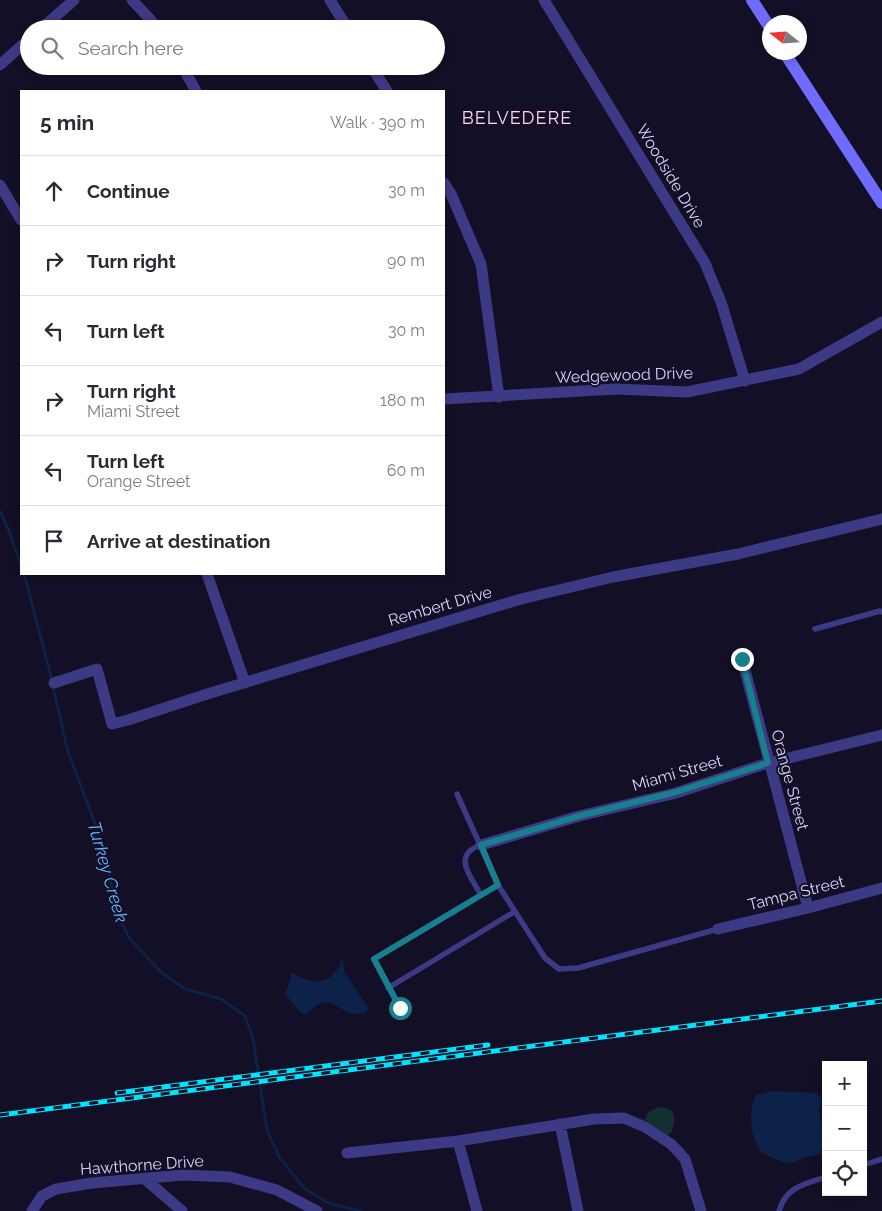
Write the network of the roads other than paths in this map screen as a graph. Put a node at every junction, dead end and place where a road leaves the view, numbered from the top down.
1 (74, 0) edge
2 (132, 0) edge
3 (330, 0) edge
4 (544, 0) edge
5 (752, 0) edge
6 (762, 16) edge
7 (51, 20) edge
8 (151, 20) edge
9 (342, 20) edge
10 (20, 47) edge
11 (789, 60) edge
12 (0, 65) edge
13 (187, 75) edge
14 (377, 75) edge
15 (195, 90) edge
16 (386, 90) edge
17 (0, 185) edge
18 (445, 185) edge
19 (882, 203) edge
20 (20, 218) edge
21 (882, 322) edge
22 (745, 381) junction
23 (499, 396) junction
24 (445, 399) edge
25 (882, 519) edge
26 (207, 575) edge
27 (882, 612) edge
28 (815, 629) dead end
29 (742, 659) dead end
30 (54, 683) dead end
31 (245, 683) junction
32 (882, 735) edge
33 (768, 763) junction
34 (457, 794) dead end
35 (481, 845) junction
36 (498, 885) junction
37 (882, 888) edge
38 (481, 895) junction
39 (808, 908) junction
40 (514, 912) junction
41 (718, 929) joint
42 (388, 988) junction
43 (400, 1008) dead end
44 (560, 1124) junction
45 (458, 1141) junction
46 (347, 1153) dead end
47 (882, 1159) edge
48 (867, 1164) edge
49 (822, 1178) edge
50 (145, 1179) junction
51 (32, 1211) edge
52 (182, 1211) edge
53 (317, 1211) edge
54 (476, 1211) edge
55 (578, 1211) edge
56 (702, 1211) edge
57 (779, 1211) edge

1 - 7 street
2 - 8 street
3 - 9 street
4 - 22 street, Woodside Drive
5 - 6 street
10 - 12 street
11 - 19 street
13 - 15 street
14 - 16 street
17 - 20 street
18 - 23 street
21 - 22 street, Wedgewood Drive
22 - 23 street, Wedgewood Drive
23 - 24 street, Wedgewood Drive
25 - 31 street, Rembert Drive
26 - 31 street
27 - 28 lane
29 - 33 street, Orange Street
30 - 31 street, Rembert Drive
32 - 33 street, Miami Street
33 - 35 street, Miami Street
33 - 39 street, Orange Street
34 - 35 lane
35 - 36 lane
35 - 38 lane
36 - 38 lane
36 - 40 lane
37 - 39 street, Tampa Street
38 - 42 lane
39 - 41 street, Tampa Street
40 - 41 lane
40 - 42 lane
42 - 43 lane
44 - 45 street
44 - 55 street
44 - 56 street
45 - 46 street
45 - 54 street
47 - 48 lane
49 - 57 lane
50 - 51 street, Hawthorne Drive
50 - 52 street
50 - 53 street, Hawthorne Drive

